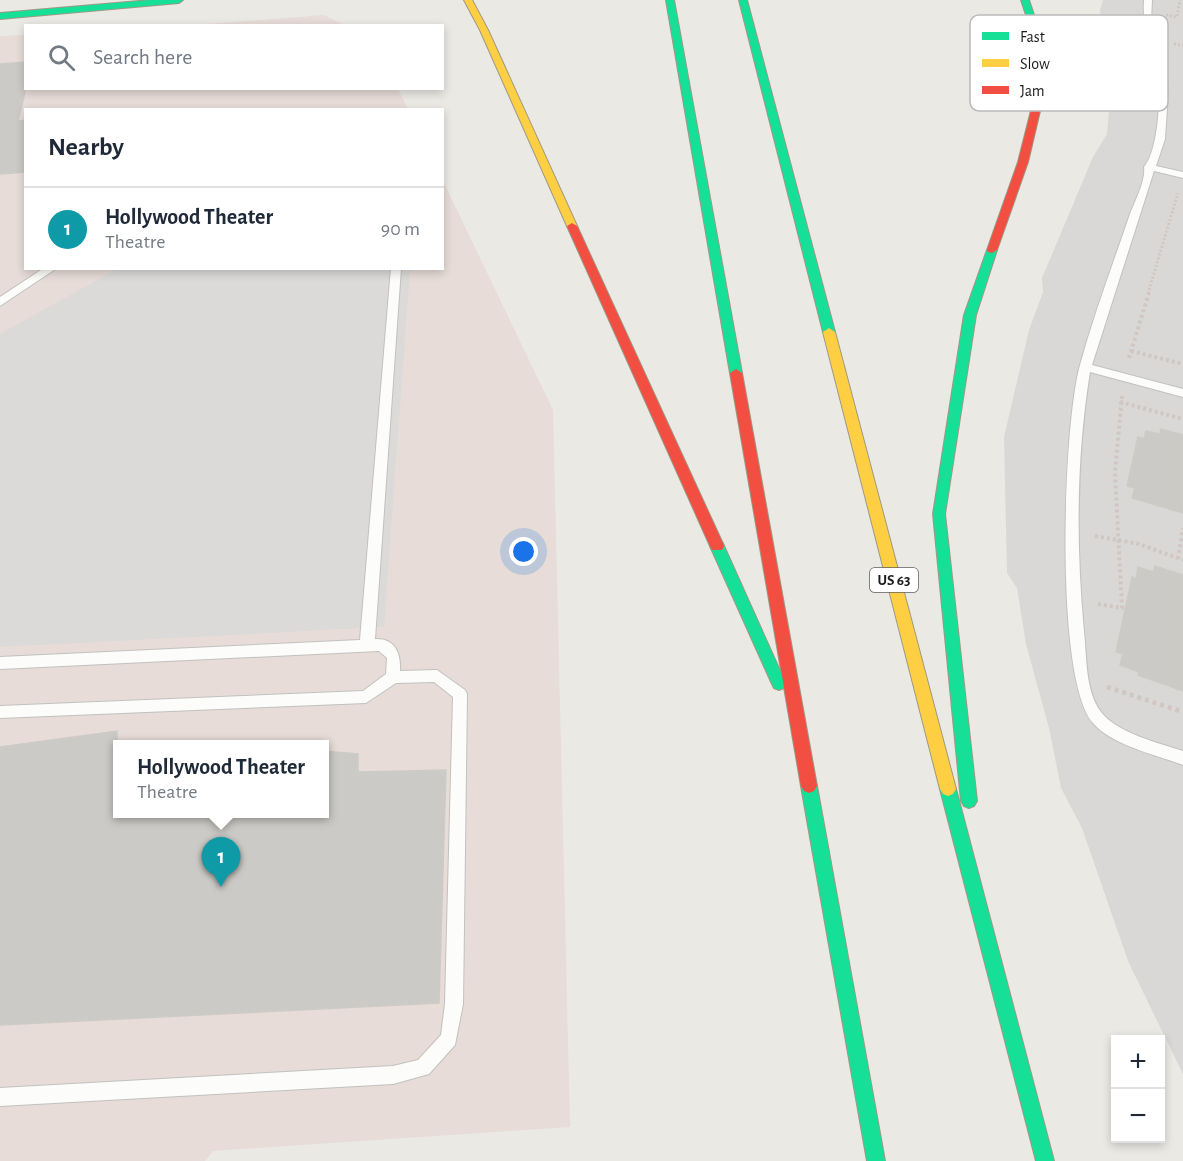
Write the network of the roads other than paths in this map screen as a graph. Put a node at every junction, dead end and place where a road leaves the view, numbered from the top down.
1 (179, 0) edge
2 (468, 0) edge
3 (670, 0) edge
4 (743, 0) edge
5 (1025, 0) edge
6 (1148, 0) edge
7 (1030, 15) edge
8 (1147, 15) edge
9 (0, 16) edge
10 (1035, 111) edge
11 (1162, 111) edge
12 (1149, 166) junction
13 (1182, 179) edge
14 (49, 270) edge
15 (396, 270) edge
16 (0, 302) edge
17 (1085, 367) junction
18 (1183, 393) edge
19 (368, 646) junction
20 (0, 663) edge
21 (393, 677) junction
22 (0, 712) edge
23 (800, 729) junction
24 (1183, 758) edge
25 (980, 910) junction
26 (0, 1097) edge
27 (876, 1161) edge
28 (1045, 1161) edge

1 - 9 main road
2 - 23 main road
3 - 23 main road
4 - 25 main road, US 63
5 - 7 main road
6 - 8 lane
10 - 25 main road
11 - 12 lane
12 - 13 lane
12 - 17 lane
14 - 16 lane
15 - 19 lane
17 - 18 lane
17 - 24 lane
19 - 20 lane
19 - 21 lane
21 - 22 lane
21 - 26 lane
23 - 27 main road
25 - 28 main road, US 63

